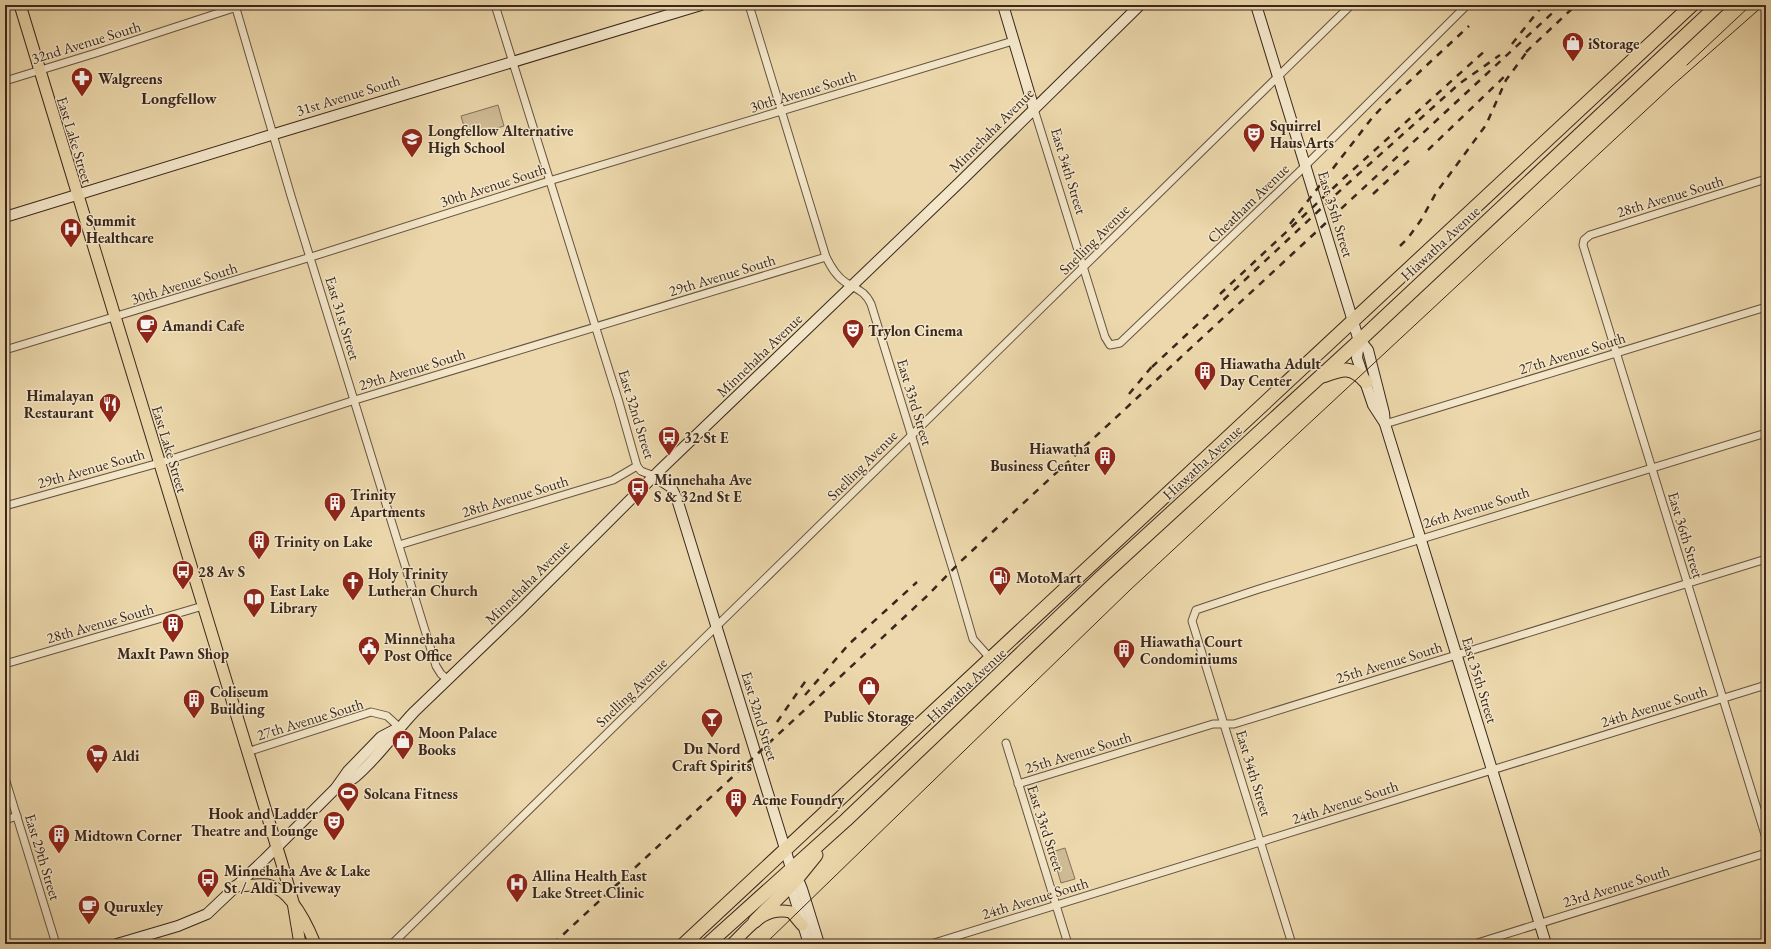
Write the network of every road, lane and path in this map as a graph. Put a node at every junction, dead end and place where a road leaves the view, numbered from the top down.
1 (20, 5) edge
2 (495, 5) edge
3 (701, 5) edge
4 (749, 5) edge
5 (1002, 5) edge
6 (1140, 5) edge
7 (1256, 5) edge
8 (1351, 5) edge
9 (1467, 5) edge
10 (1692, 5) edge
11 (1718, 5) edge
12 (238, 6) edge
13 (1013, 41) junction
14 (512, 61) junction
15 (39, 70) junction
16 (1278, 75) junction
17 (5, 81) edge
18 (1034, 109) junction
19 (782, 111) junction
20 (273, 134) junction
21 (1305, 164) junction
22 (1766, 180) edge
23 (549, 181) junction
24 (77, 196) junction
25 (5, 217) edge
26 (1584, 240) joint
27 (311, 257) junction
28 (826, 257) junction
29 (1083, 269) junction
30 (853, 286) junction
31 (1766, 307) edge
32 (114, 318) junction
33 (1353, 322) junction
34 (594, 327) junction
35 (1359, 341) junction
36 (1110, 345) joint
37 (5, 350) edge
38 (1617, 353) junction
39 (1314, 380) junction
40 (1366, 382) junction
41 (355, 400) junction
42 (1385, 424) junction
43 (1766, 433) edge
44 (912, 434) junction
45 (159, 463) junction
46 (637, 466) junction
47 (1653, 468) junction
48 (654, 476) junction
49 (5, 506) edge
50 (1420, 540) junction
51 (399, 545) junction
52 (1766, 559) edge
53 (1687, 583) junction
54 (203, 606) junction
55 (1196, 610) joint
56 (717, 627) junction
57 (1457, 655) junction
58 (990, 658) junction
59 (5, 664) edge
60 (448, 680) junction
61 (1766, 685) edge
62 (1723, 699) junction
63 (1223, 724) junction
64 (400, 728) junction
65 (1006, 743) dead end
66 (247, 752) junction
67 (1492, 770) junction
68 (5, 778) edge
69 (1018, 784) junction
70 (17, 816) junction
71 (5, 820) edge
72 (846, 820) junction
73 (1766, 838) edge
74 (1260, 843) junction
75 (277, 847) junction
76 (785, 850) junction
77 (1766, 853) edge
78 (791, 868) junction
79 (794, 881) junction
80 (236, 886) junction
81 (293, 902) junction
82 (1056, 905) junction
83 (716, 914) junction
84 (755, 921) junction
85 (1539, 924) junction
86 (802, 925) junction
87 (56, 944) edge
88 (117, 944) edge
89 (300, 944) edge
90 (315, 944) edge
91 (392, 944) edge
92 (675, 944) edge
93 (684, 944) edge
94 (708, 944) edge
95 (732, 944) edge
96 (809, 944) edge
97 (820, 944) edge
98 (931, 944) edge
99 (1068, 944) edge
100 (1292, 944) edge
101 (1474, 944) edge
102 (1546, 944) edge

1 - 15 main road, East Lake Street
2 - 14 street, East 32nd Street
3 - 14 street, 31st Avenue South
4 - 19 street, East 33rd Street
5 - 13 street, East 34th Street
6 - 18 street, Minnehaha Avenue
7 - 16 street, East 35th Street
8 - 16 street, Snelling Avenue
9 - 21 street, Cheatham Avenue
10 - 33 highway, Hiawatha Avenue
11 - 35 highway, Hiawatha Avenue
12 - 15 street, 32nd Avenue South
12 - 20 street, East 31st Street
13 - 18 street, East 34th Street
13 - 19 street, 30th Avenue South
14 - 20 street, 31st Avenue South
14 - 23 street, East 32nd Street
15 - 17 street, 32nd Avenue South
15 - 24 main road, East Lake Street
16 - 21 street, East 35th Street
16 - 29 street, Snelling Avenue
18 - 29 street, East 34th Street
18 - 30 street, Minnehaha Avenue
19 - 23 street, 30th Avenue South
19 - 28 street, East 33rd Street
20 - 24 street, 31st Avenue South
20 - 27 street, East 31st Street
21 - 33 street, East 35th Street
21 - 36 street, Cheatham Avenue
22 - 26 street, 28th Avenue South
23 - 27 street, 30th Avenue South
23 - 34 street, East 32nd Street
24 - 25 street, 31st Avenue South
24 - 32 main road, East Lake Street
26 - 38 street, East 36th Street
27 - 32 street, 30th Avenue South
27 - 41 street, East 31st Street
28 - 30 street, East 33rd Street
28 - 34 street, 29th Avenue South
29 - 36 street, East 34th Street
29 - 44 street, Snelling Avenue
30 - 44 street, East 33rd Street
30 - 48 street, Minnehaha Avenue
31 - 38 street, 27th Avenue South
32 - 37 street, 30th Avenue South
32 - 45 main road, East Lake Street
33 - 35 street, East 35th Street
33 - 58 highway, Hiawatha Avenue
34 - 41 street, 29th Avenue South
34 - 46 street, East 32nd Street
35 - 39 highway, Hiawatha Avenue
35 - 40 street, East 35th Street
35 - 42 street, East 35th Street
38 - 42 street, 27th Avenue South
38 - 47 street, East 36th Street
39 - 40 highway
39 - 72 highway, Hiawatha Avenue
40 - 42 street, East 35th Street
41 - 45 street, 29th Avenue South
41 - 51 street, East 31st Street
42 - 50 street, East 35th Street
43 - 47 street, 26th Avenue South
44 - 56 street, Snelling Avenue
44 - 58 street, East 33rd Street
45 - 49 street, 29th Avenue South
45 - 54 main road, East Lake Street
46 - 48 street, East 32nd Street
46 - 51 street, 28th Avenue South
47 - 50 street, 26th Avenue South
47 - 53 street, East 36th Street
48 - 56 street, East 32nd Street
48 - 60 street, Minnehaha Avenue
50 - 55 street, 26th Avenue South
50 - 57 street, East 35th Street
51 - 60 street, East 31st Street
52 - 53 street, 25th Avenue South
53 - 57 street, 25th Avenue South
53 - 62 street, East 36th Street
54 - 59 street, 28th Avenue South
54 - 66 main road, East Lake Street
55 - 63 street, East 34th Street
56 - 76 street, East 32nd Street
56 - 91 street, Snelling Avenue
57 - 63 street, 25th Avenue South
57 - 67 street, East 35th Street
58 - 76 highway, Hiawatha Avenue
60 - 64 street, Minnehaha Avenue
61 - 62 street, 24th Avenue South
62 - 67 street, 24th Avenue South
62 - 73 street, East 36th Street
63 - 69 street, 25th Avenue South
63 - 74 street, East 34th Street
64 - 66 street, 27th Avenue South
64 - 75 street, Minnehaha Avenue
65 - 69 street, East 33rd Street
66 - 75 main road, East Lake Street
67 - 74 street, 24th Avenue South
67 - 85 street, East 35th Street
68 - 70 street, East 29th Street
69 - 82 street, East 33rd Street
70 - 71 street
70 - 87 street, East 29th Street
72 - 78 highway, Hiawatha Avenue
72 - 79 highway
74 - 82 street, 24th Avenue South
74 - 100 street, East 34th Street
75 - 80 street
75 - 81 main road, East Lake Street
76 - 78 street, East 32nd Street
76 - 83 highway, Hiawatha Avenue
77 - 85 street, 23rd Avenue South
78 - 79 street, East 32nd Street
78 - 94 highway, Hiawatha Avenue
79 - 84 highway
79 - 86 street, East 32nd Street
79 - 97 street, East 32nd Street
80 - 81 main road
80 - 88 street
81 - 89 main road, East Lake Street
81 - 90 main road, East Lake Street
82 - 98 street, 24th Avenue South
82 - 99 street, East 33rd Street
83 - 92 highway
83 - 93 highway, Hiawatha Avenue
84 - 86 main road
84 - 95 main road
85 - 101 street, 23rd Avenue South
85 - 102 street, East 35th Street
86 - 96 street, East 32nd Street

